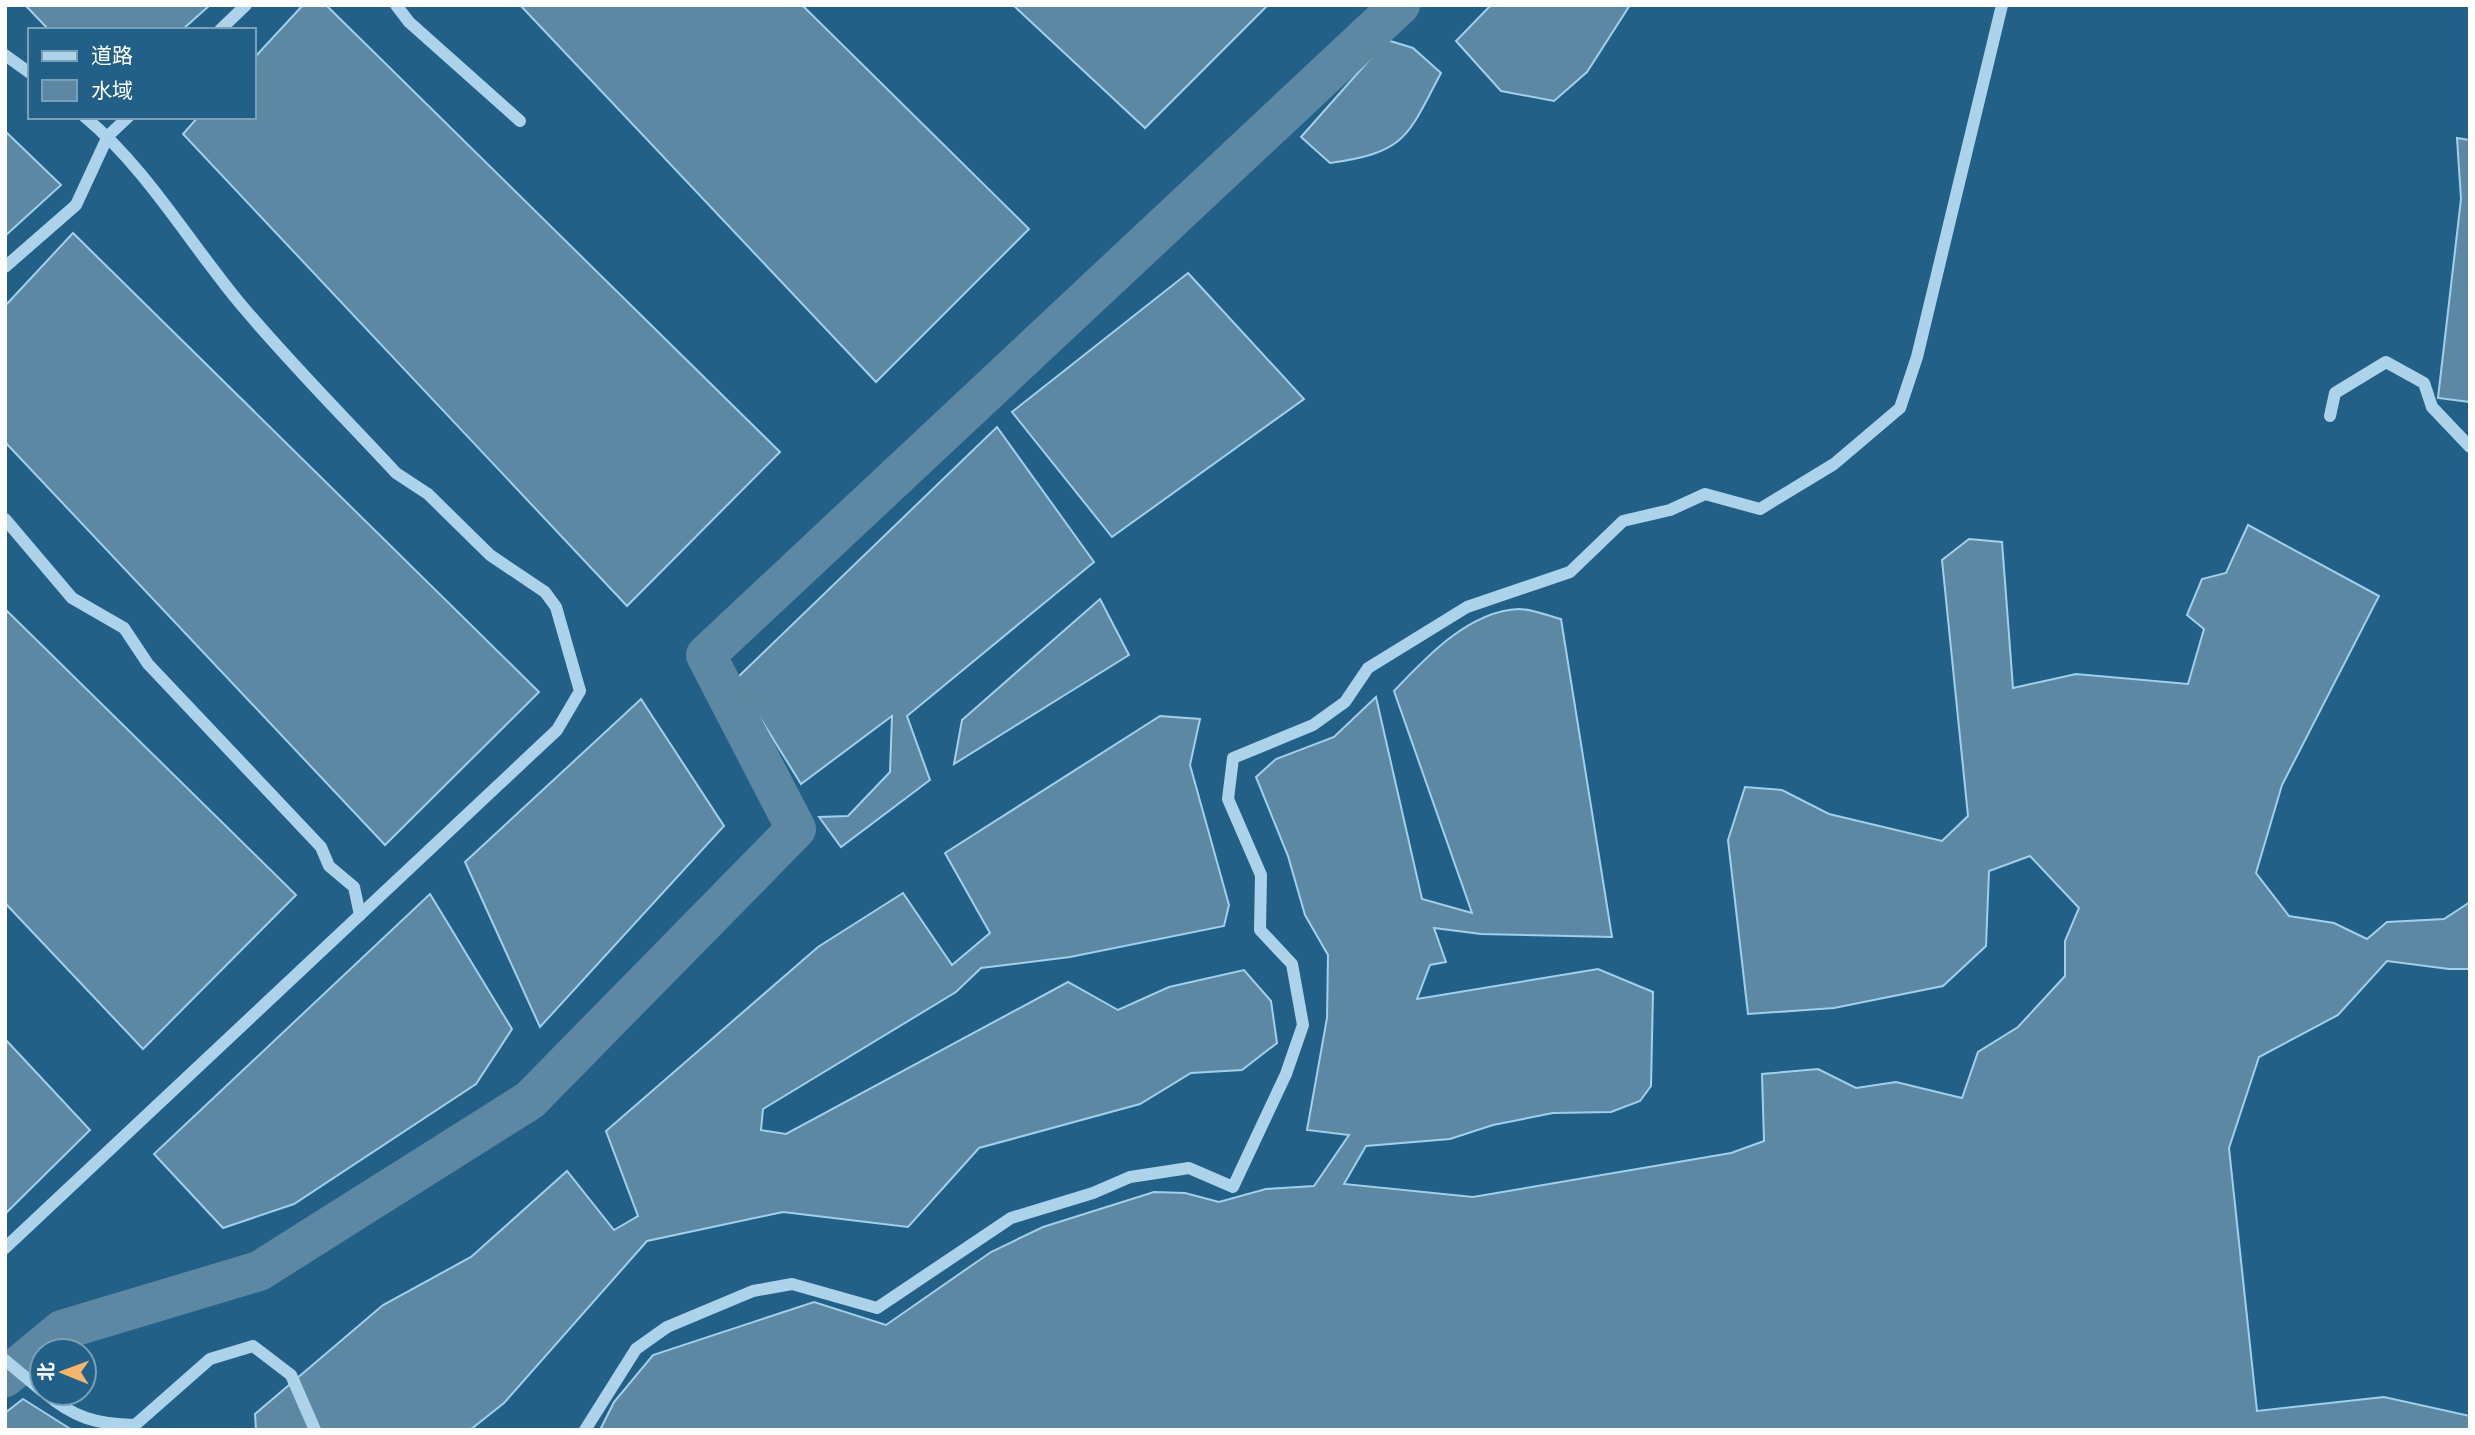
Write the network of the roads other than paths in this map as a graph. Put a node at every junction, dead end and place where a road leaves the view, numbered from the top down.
1 (246, 5) edge
2 (396, 5) edge
3 (2002, 5) edge
4 (222, 28) edge
5 (5, 55) edge
6 (28, 72) edge
7 (87, 119) edge
8 (126, 119) edge
9 (520, 121) dead end
10 (108, 136) junction
11 (5, 267) edge
12 (2330, 416) dead end
13 (2470, 447) edge
14 (5, 519) edge
15 (360, 915) junction
16 (5, 1248) edge
17 (6, 1360) edge
18 (28, 1379) edge
19 (61, 1407) edge
20 (315, 1430) edge
21 (585, 1430) edge

1 - 4 street
2 - 9 street
3 - 21 street
5 - 6 street
7 - 10 street
8 - 10 street
10 - 11 street
10 - 15 street
12 - 13 street
14 - 15 street
15 - 16 street
17 - 18 street
19 - 20 street

